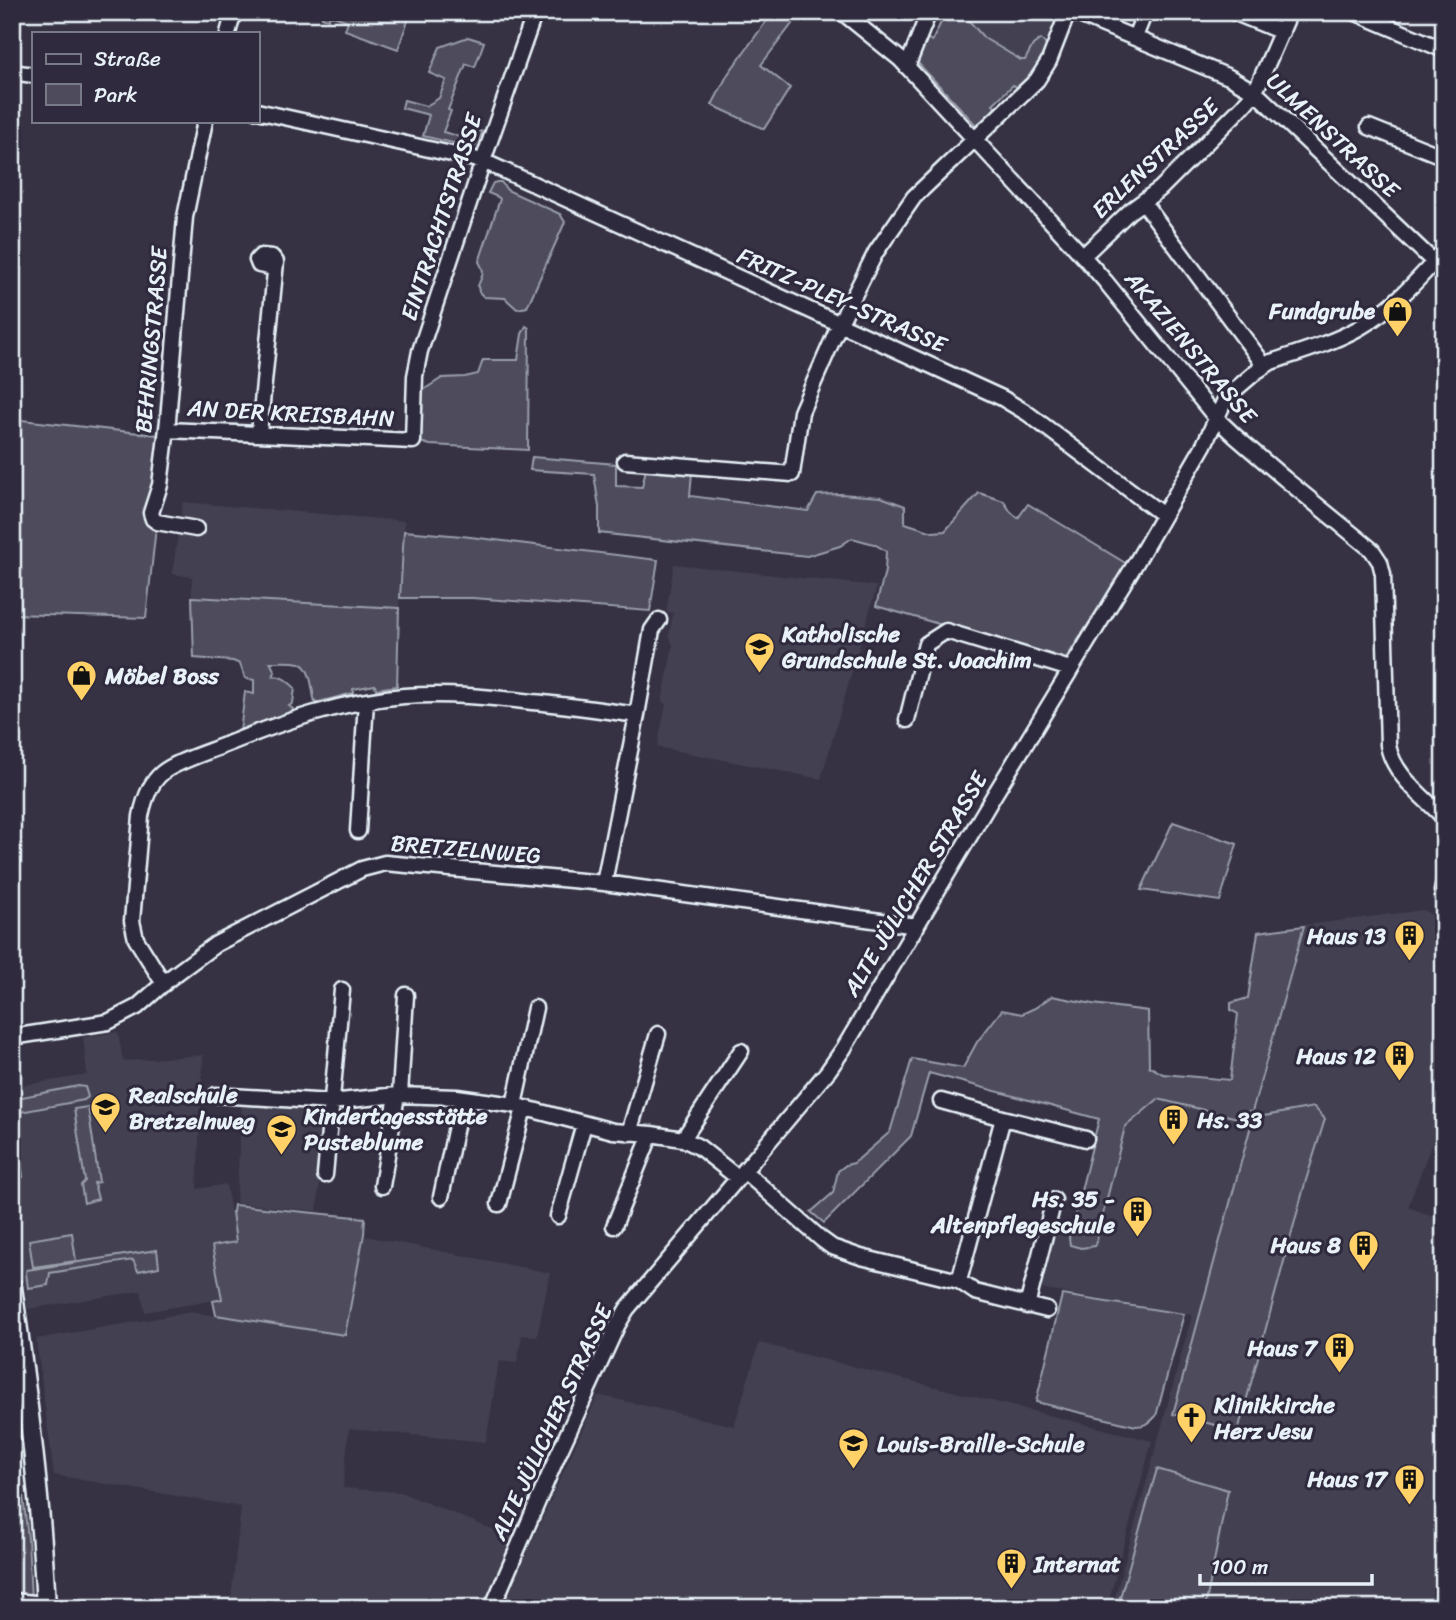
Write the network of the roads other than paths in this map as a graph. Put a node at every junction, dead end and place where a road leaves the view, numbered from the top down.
1 (234, 12) edge
2 (535, 12) edge
3 (842, 12) edge
4 (929, 12) edge
5 (1070, 12) edge
6 (1145, 12) edge
7 (1233, 12) edge
8 (1290, 12) edge
9 (1354, 12) edge
10 (228, 32) edge
11 (1282, 32) junction
12 (1135, 37) junction
13 (1444, 50) edge
14 (907, 67) junction
15 (12, 72) edge
16 (32, 75) edge
17 (1255, 92) junction
18 (259, 111) edge
19 (205, 122) edge
20 (1369, 127) dead end
21 (974, 140) junction
22 (1444, 157) edge
23 (483, 161) junction
24 (1143, 202) junction
25 (1083, 256) junction
26 (1439, 256) edge
27 (275, 268) dead end
28 (841, 323) junction
29 (1263, 367) junction
30 (1216, 418) junction
31 (167, 429) junction
32 (259, 433) junction
33 (413, 441) joint
34 (625, 461) dead end
35 (1163, 515) junction
36 (195, 529) dead end
37 (659, 620) dead end
38 (1070, 669) junction
39 (366, 701) junction
40 (638, 715) junction
41 (907, 720) dead end
42 (1444, 818) edge
43 (358, 831) dead end
44 (1444, 882) edge
45 (604, 883) junction
46 (1444, 899) edge
47 (916, 926) junction
48 (164, 984) junction
49 (342, 989) dead end
50 (406, 995) dead end
51 (535, 1008) dead end
52 (658, 1034) dead end
53 (12, 1037) edge
54 (741, 1051) dead end
55 (216, 1095) dead end
56 (398, 1095) junction
57 (462, 1098) junction
58 (941, 1101) dead end
59 (331, 1102) junction
60 (519, 1106) junction
61 (1003, 1118) junction
62 (584, 1124) junction
63 (629, 1133) junction
64 (651, 1134) junction
65 (682, 1139) junction
66 (1086, 1139) dead end
67 (325, 1175) dead end
68 (741, 1175) junction
69 (382, 1186) dead end
70 (441, 1197) dead end
71 (1054, 1200) dead end
72 (499, 1204) dead end
73 (558, 1216) dead end
74 (614, 1226) dead end
75 (959, 1281) junction
76 (12, 1287) edge
77 (1027, 1306) junction
78 (1047, 1310) dead end
79 (12, 1601) edge
80 (46, 1606) edge
81 (492, 1608) edge

1 - 10 street
2 - 23 street, EINTRACHTSTRASSE
3 - 14 street, AKAZIENSTRASSE
4 - 14 street
5 - 12 street, ULMENSTRASSE
5 - 21 street
6 - 12 street
7 - 11 street
8 - 11 street, ERLENSTRASSE
9 - 13 street
11 - 17 street, ERLENSTRASSE
12 - 17 street, ULMENSTRASSE
14 - 21 street, AKAZIENSTRASSE
15 - 16 street
17 - 24 street, ERLENSTRASSE
17 - 26 street, ULMENSTRASSE
18 - 23 street, FRITZ-PLEY-STRASSE
19 - 31 street, BEHRINGSTRASSE
20 - 22 street, ULMENSTRASSE
21 - 25 street, AKAZIENSTRASSE
21 - 28 street
23 - 28 street, FRITZ-PLEY-STRASSE
23 - 33 street, EINTRACHTSTRASSE
24 - 25 street, ERLENSTRASSE
24 - 29 street
25 - 30 street, AKAZIENSTRASSE
26 - 29 street, ALTE JÜLICHER STRASSE
27 - 32 street
28 - 34 street
28 - 35 street, FRITZ-PLEY-STRASSE
29 - 30 street, ALTE JÜLICHER STRASSE
30 - 35 street, ALTE JÜLICHER STRASSE
30 - 42 street, AKAZIENSTRASSE
31 - 32 street, AN DER KREISBAHN
31 - 36 street, BEHRINGSTRASSE
32 - 33 street, AN DER KREISBAHN
35 - 38 street, ALTE JÜLICHER STRASSE
37 - 40 street
38 - 41 street
38 - 47 street, ALTE JÜLICHER STRASSE
39 - 40 street
39 - 43 street
39 - 48 street
40 - 45 street
44 - 46 street
45 - 47 street, BRETZELNWEG
45 - 48 street, BRETZELNWEG
47 - 68 street, ALTE JÜLICHER STRASSE
48 - 53 street, BRETZELNWEG
49 - 59 street
50 - 56 street
51 - 60 street
52 - 63 street
54 - 65 street
55 - 59 street
56 - 57 street
56 - 59 street
56 - 69 street
57 - 60 street
57 - 70 street
58 - 61 street
59 - 67 street
60 - 62 street
60 - 72 street
61 - 66 street
61 - 75 street
62 - 63 street
62 - 73 street
63 - 64 street
64 - 65 street
64 - 74 street
65 - 68 street
68 - 75 street
68 - 81 street, ALTE JÜLICHER STRASSE
71 - 77 street
75 - 77 street
76 - 80 street
77 - 78 street
79 - 80 street

